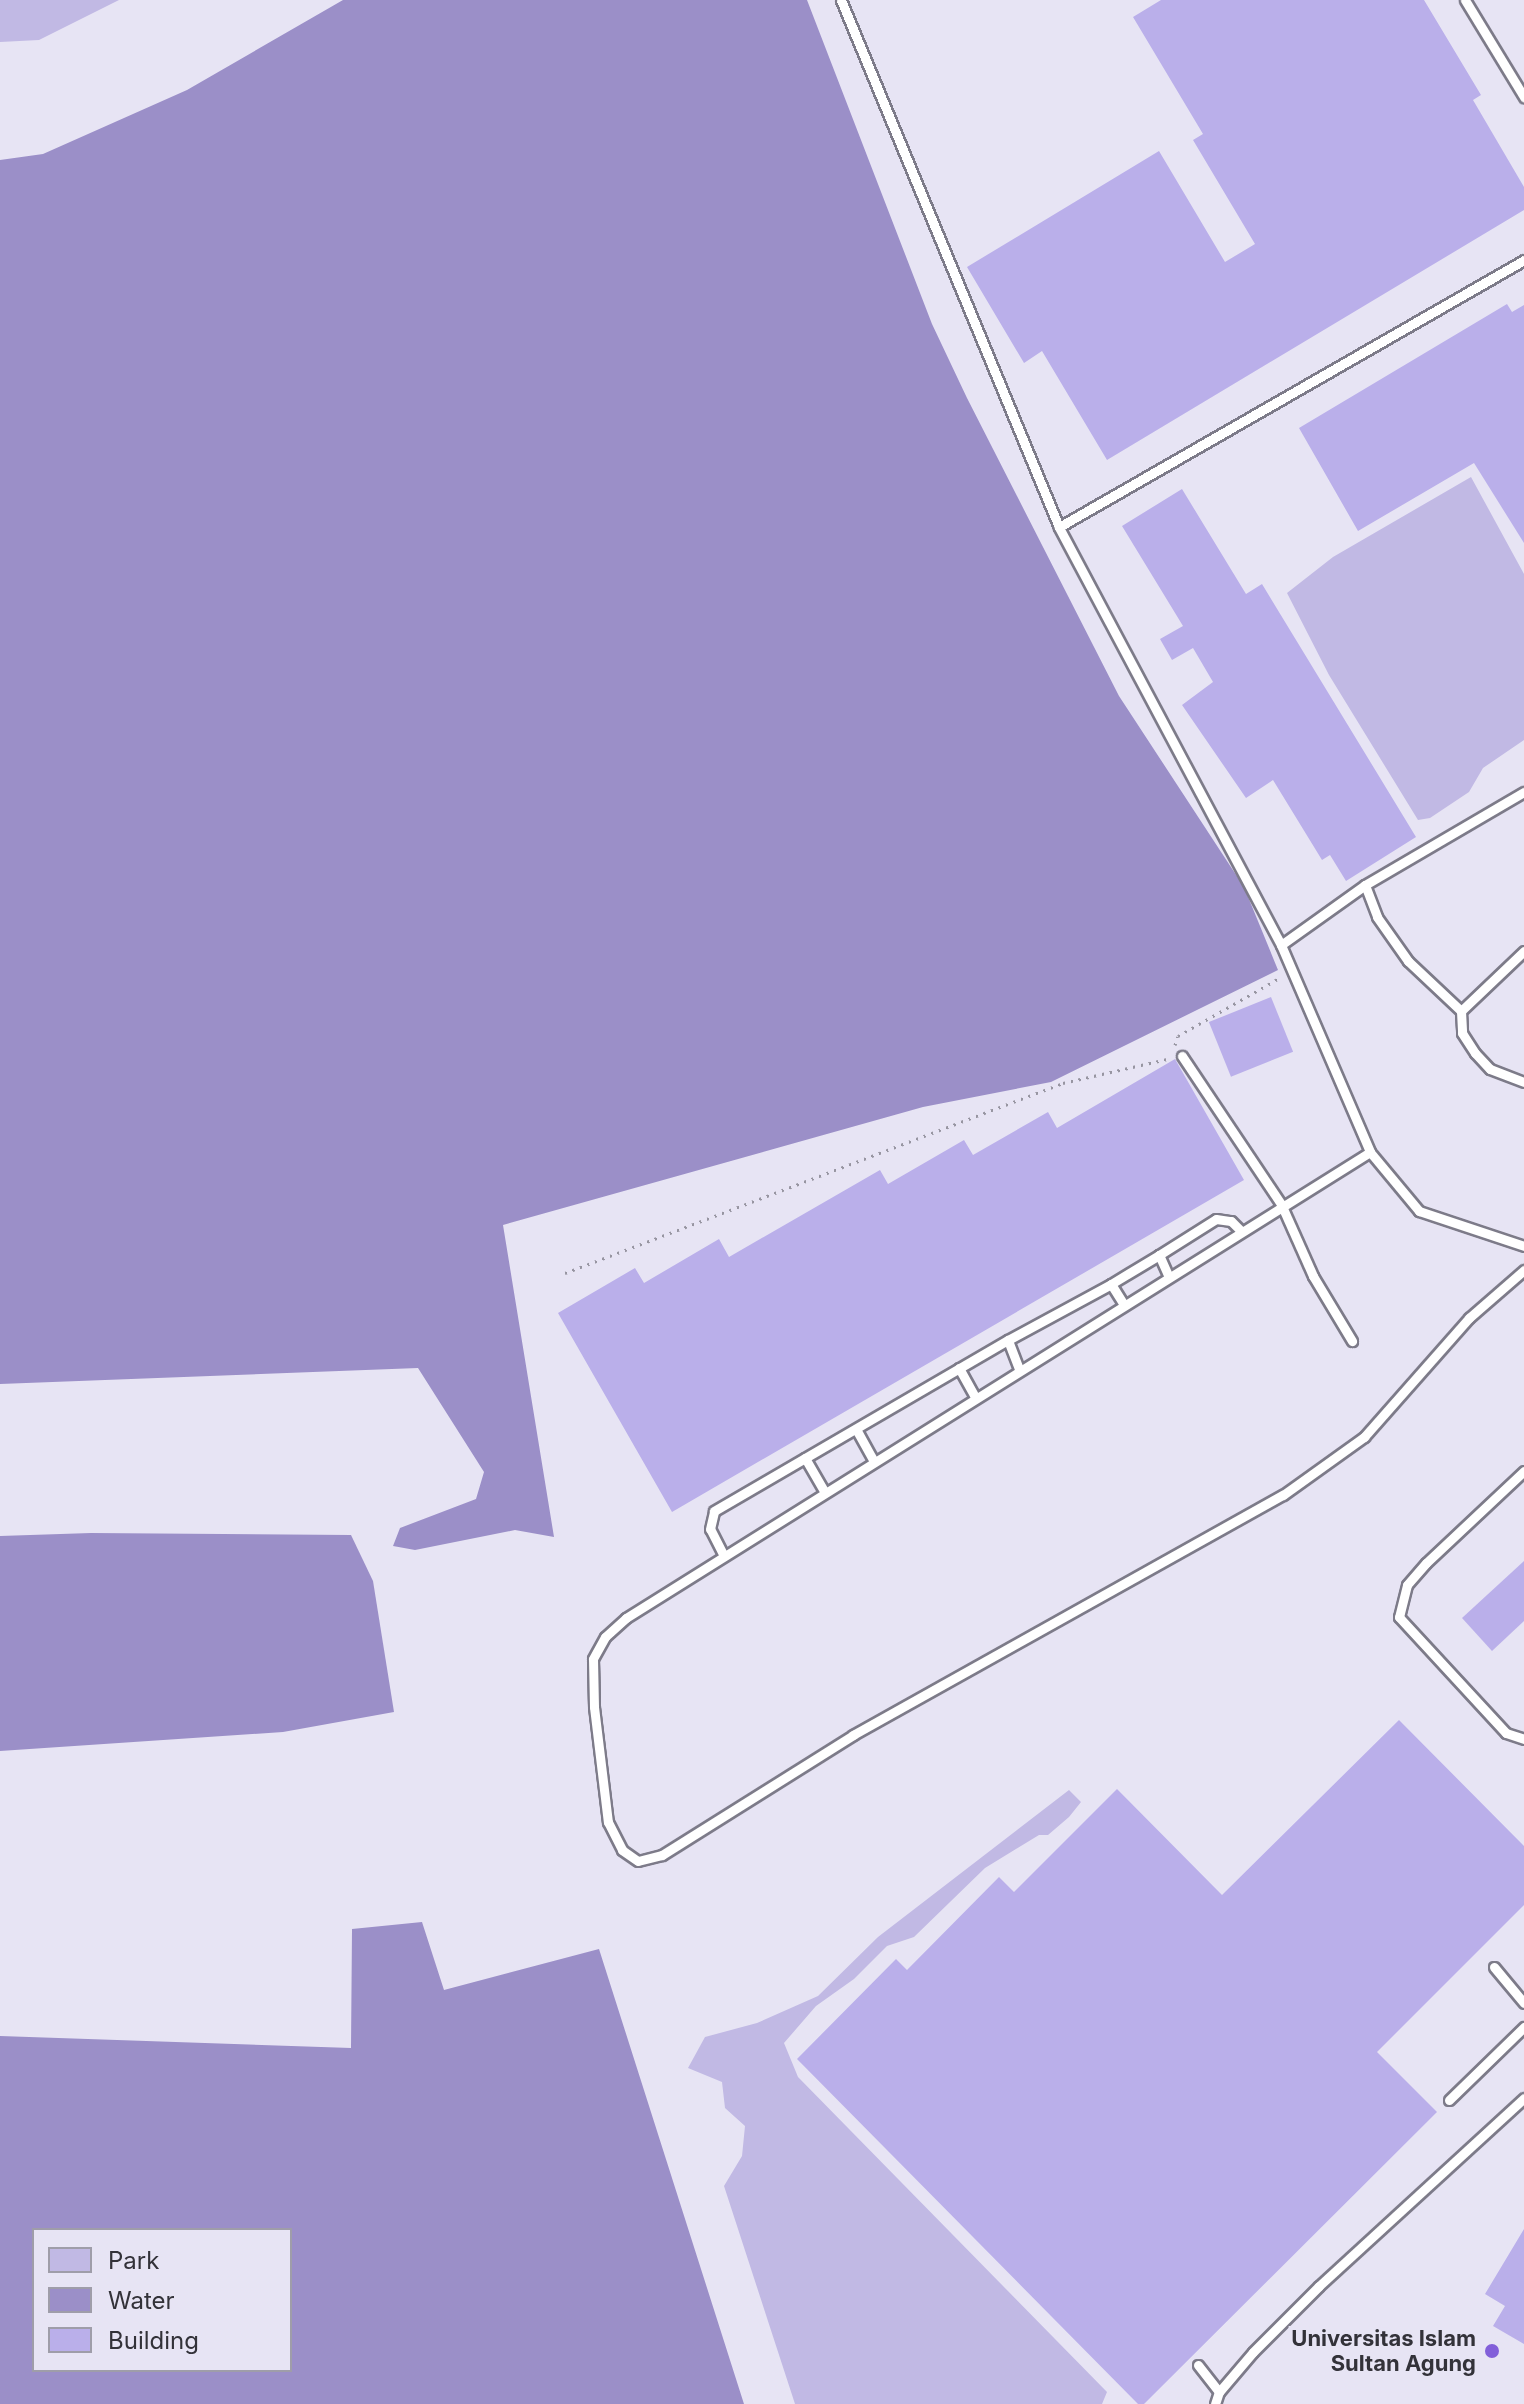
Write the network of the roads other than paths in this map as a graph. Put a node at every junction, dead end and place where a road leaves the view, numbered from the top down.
1 (841, 0) edge
2 (1465, 0) edge
3 (1524, 97) edge
4 (1524, 260) edge
5 (1059, 527) junction
6 (1524, 792) edge
7 (1365, 885) junction
8 (1281, 945) junction
9 (1524, 951) edge
10 (1461, 1011) junction
11 (1182, 1056) road end
12 (1524, 1082) edge
13 (1370, 1152) junction
14 (1281, 1204) junction
15 (1240, 1230) junction
16 (1524, 1246) edge
17 (1159, 1255) junction
18 (1524, 1270) edge
19 (1168, 1275) junction
20 (1111, 1284) junction
21 (1123, 1303) junction
22 (1008, 1340) junction
23 (1352, 1341) dead end
24 (959, 1368) junction
25 (1019, 1369) junction
26 (975, 1397) junction
27 (856, 1429) junction
28 (805, 1458) junction
29 (874, 1461) junction
30 (1524, 1471) edge
31 (825, 1492) junction
32 (724, 1556) junction
33 (1524, 1739) edge
34 (1494, 1967) dead end
35 (1524, 2003) edge
36 (1524, 2027) edge
37 (1524, 2098) edge
38 (1449, 2100) dead end
39 (1198, 2365) dead end
40 (1219, 2392) junction
41 (1215, 2404) edge

1 - 5 lane
2 - 3 lane
4 - 5 lane
5 - 8 lane
6 - 7 lane
7 - 8 lane
7 - 10 lane
8 - 13 lane
9 - 10 lane
10 - 12 lane
11 - 14 lane
13 - 14 lane
13 - 16 lane
14 - 15 lane
14 - 23 lane
15 - 17 lane
15 - 19 lane
17 - 19 lane
17 - 20 lane
18 - 32 lane
19 - 21 lane
20 - 21 lane
20 - 22 lane
21 - 25 lane
22 - 24 lane
22 - 25 lane
24 - 26 lane
24 - 27 lane
25 - 26 lane
26 - 29 lane
27 - 28 lane
27 - 29 lane
28 - 31 lane
28 - 32 lane
29 - 31 lane
30 - 33 lane
31 - 32 lane
34 - 35 lane
36 - 38 lane
37 - 40 lane
39 - 40 lane
40 - 41 lane

